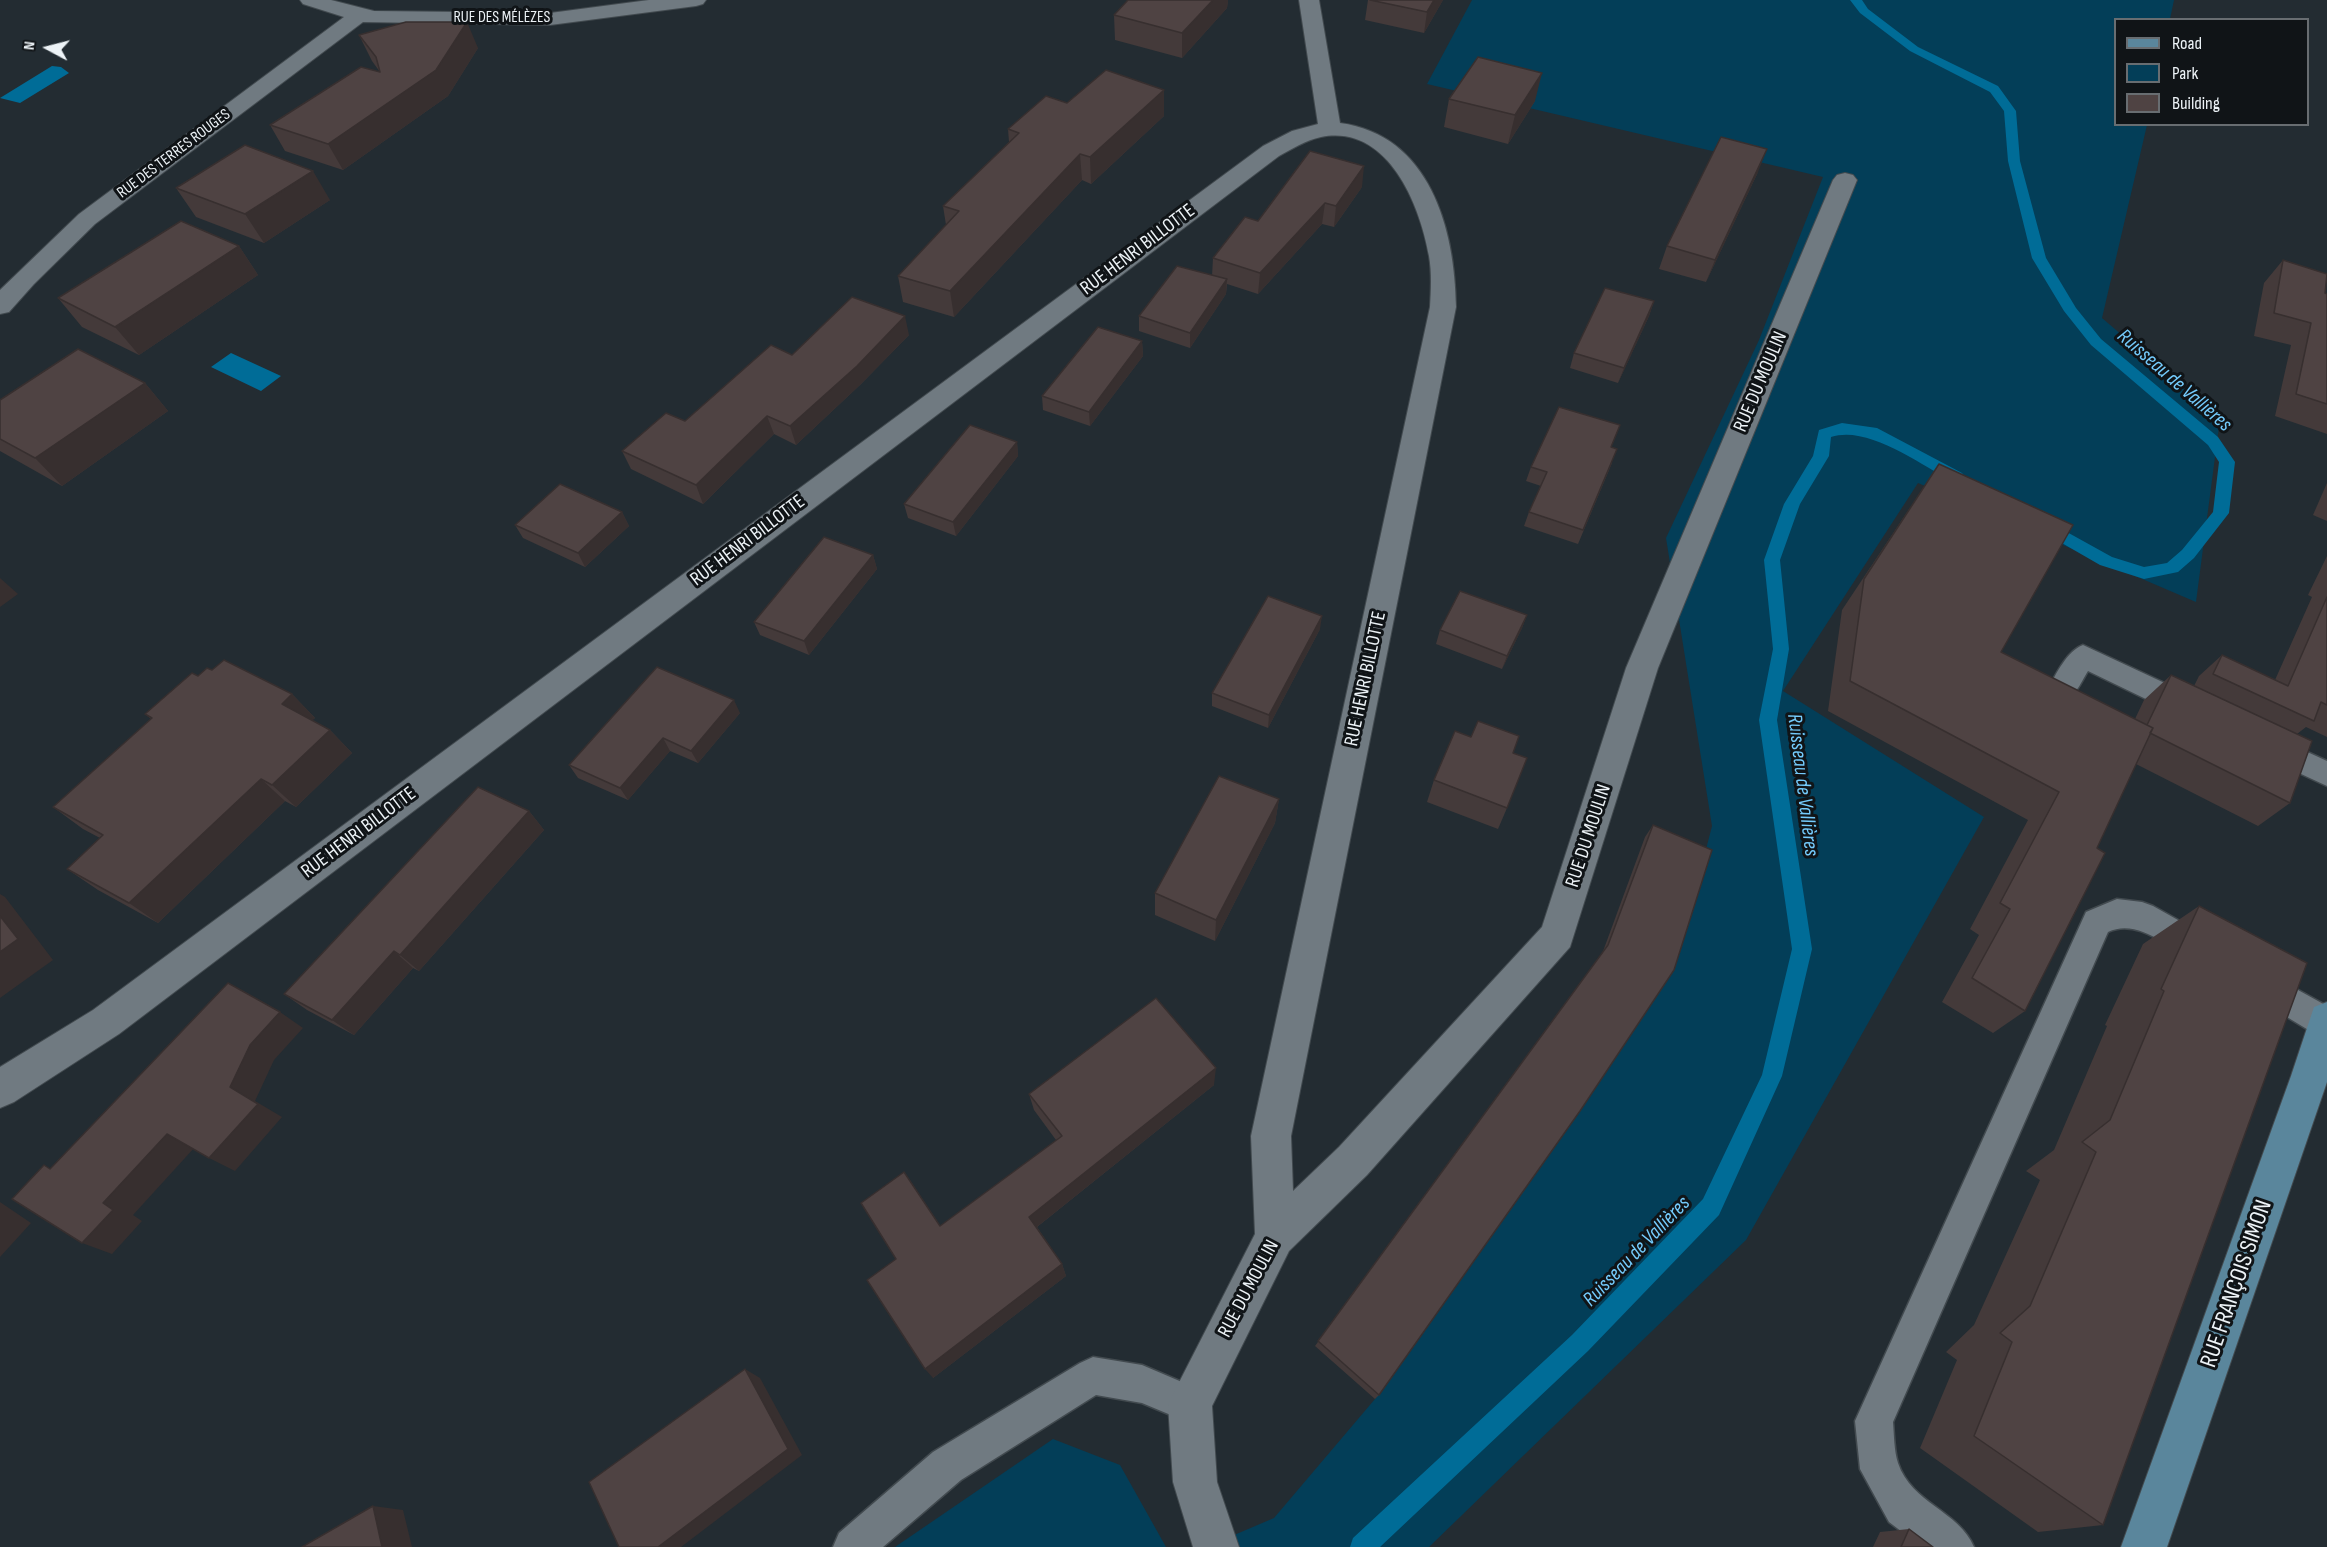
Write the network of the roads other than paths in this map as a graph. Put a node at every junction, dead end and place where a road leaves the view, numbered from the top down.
1 (310, 0) edge
2 (696, 0) edge
3 (1309, 0) edge
4 (359, 15) junction
5 (1330, 129) junction
6 (1845, 180) dead end
7 (0, 306) edge
8 (2062, 689) edge
9 (2210, 718) edge
10 (2242, 733) edge
11 (2327, 774) edge
12 (2326, 1021) edge
13 (2318, 1081) edge
14 (0, 1089) edge
15 (1275, 1237) junction
16 (1190, 1404) junction
17 (853, 1547) edge
18 (1216, 1547) edge
19 (1954, 1547) edge
20 (2144, 1547) edge

1 - 4 street, RUE DES MÉLÈZES
2 - 4 street, RUE DES MÉLÈZES
3 - 5 street
4 - 7 street, RUE DES TERRES ROUGES
5 - 14 street, RUE HENRI BILLOTTE
5 - 15 street, RUE HENRI BILLOTTE
6 - 15 street, RUE DU MOULIN
8 - 9 lane
10 - 11 lane
12 - 13 main road, RUE FRANÇOIS SIMON
12 - 19 lane
13 - 20 main road, RUE FRANÇOIS SIMON
15 - 16 street, RUE DU MOULIN
16 - 17 lane
16 - 18 street

